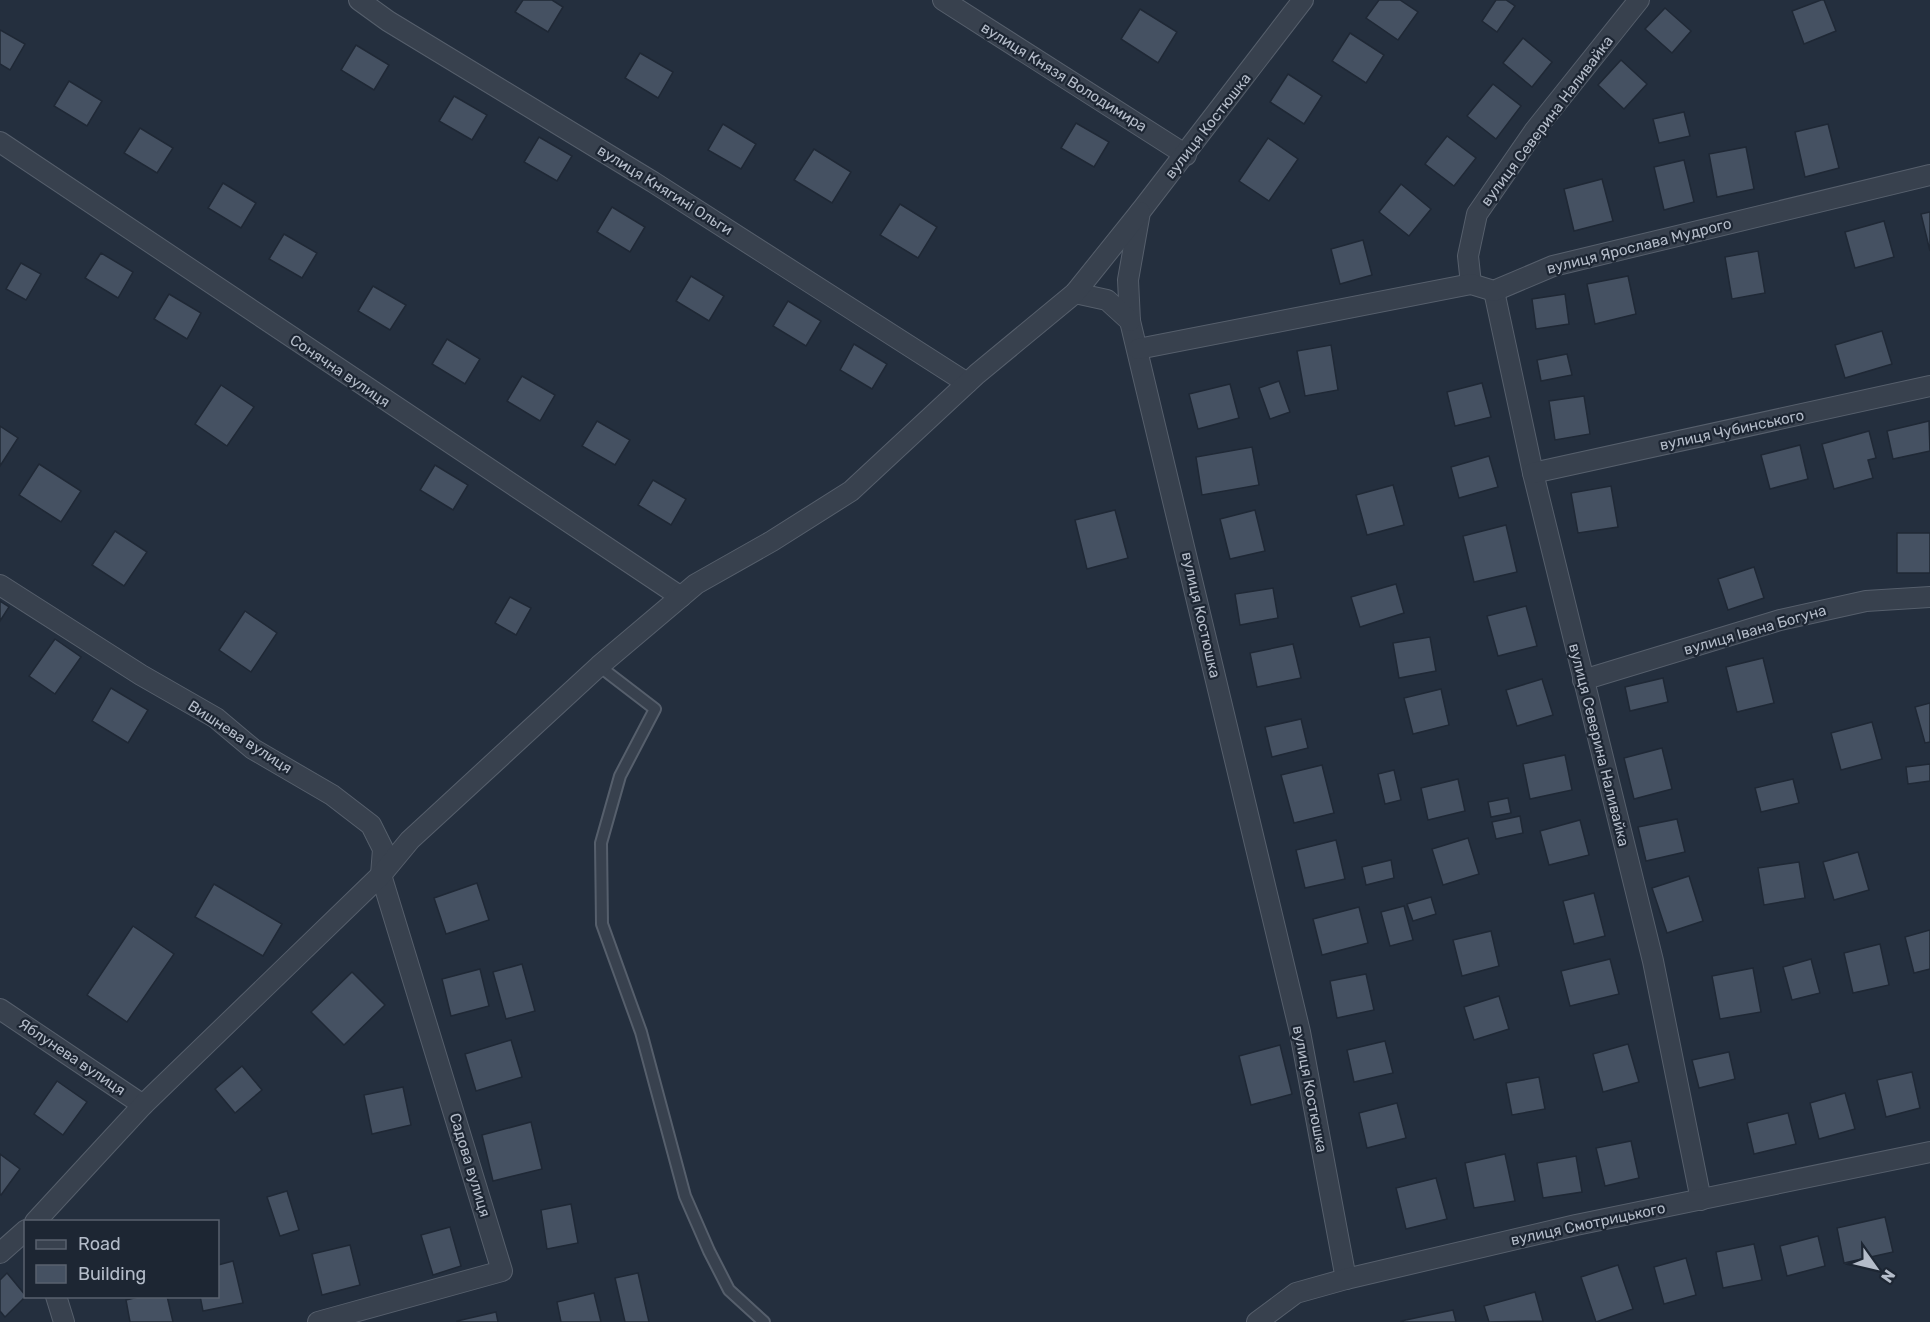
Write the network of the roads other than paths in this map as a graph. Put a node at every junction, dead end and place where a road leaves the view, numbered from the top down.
1 (359, 0) edge
2 (943, 0) edge
3 (1303, 0) edge
4 (1639, 0) edge
5 (0, 142) edge
6 (1186, 154) junction
7 (1930, 175) edge
8 (1140, 212) junction
9 (1471, 284) junction
10 (1494, 291) junction
11 (1075, 293) junction
12 (1130, 321) junction
13 (1138, 349) junction
14 (968, 383) junction
15 (1930, 386) edge
16 (1533, 474) junction
17 (0, 585) edge
18 (681, 597) junction
19 (1930, 597) edge
20 (598, 666) junction
21 (1583, 680) junction
22 (381, 875) junction
23 (0, 1009) edge
24 (144, 1105) junction
25 (1930, 1152) edge
26 (1701, 1200) junction
27 (36, 1220) edge
28 (24, 1232) edge
29 (0, 1253) edge
30 (1346, 1279) junction
31 (57, 1298) edge
32 (64, 1322) edge
33 (318, 1322) edge
34 (764, 1322) edge
35 (1257, 1322) edge

1 - 14 street, вулиця Княгині Ольги
2 - 6 street, вулиця Князя Володимира
3 - 6 street, вулиця Костюшка
4 - 9 street, вулиця Северина Наливайка
5 - 18 street, Сонячна вулиця
6 - 8 street, вулиця Костюшка
7 - 10 street, вулиця Ярослава Мудрого
8 - 11 street
8 - 12 street, вулиця Костюшка
9 - 10 street
9 - 13 street
10 - 16 street, вулиця Северина Наливайка
11 - 12 street
11 - 14 street
12 - 13 street, вулиця Костюшка
13 - 30 street, вулиця Костюшка
14 - 18 street
15 - 16 street, вулиця Чубинського
16 - 21 street, вулиця Северина Наливайка
17 - 22 street, Вишнева вулиця
18 - 20 street
19 - 21 street, вулиця Івана Богуна
20 - 22 street
20 - 34 lane
21 - 26 street, вулиця Северина Наливайка
22 - 24 street
22 - 33 street, Садова вулиця
23 - 24 street, Яблунева вулиця
24 - 27 street
25 - 26 street, вулиця Смотрицького
26 - 30 street, вулиця Смотрицького
28 - 29 street
30 - 35 street, вулиця Смотрицького
31 - 32 street

